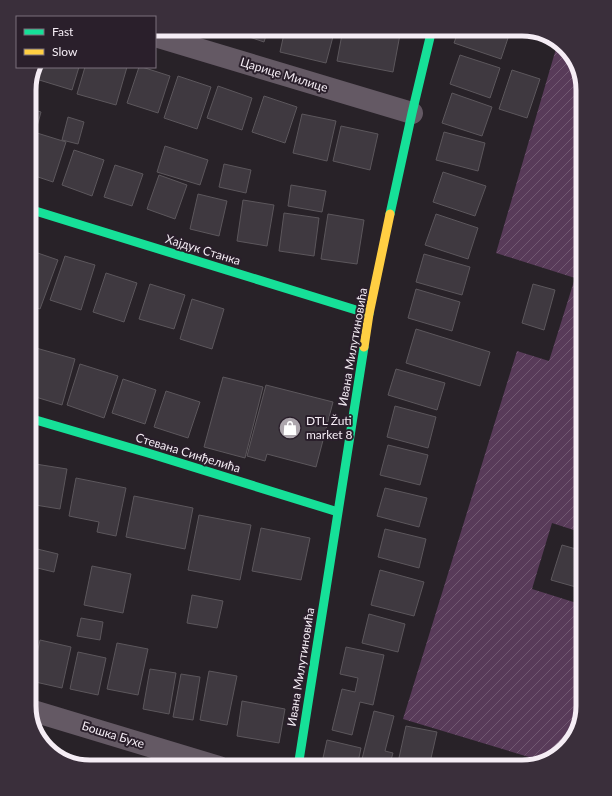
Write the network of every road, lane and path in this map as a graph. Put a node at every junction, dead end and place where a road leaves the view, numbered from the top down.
1 (156, 36) edge
2 (430, 36) edge
3 (412, 114) junction
4 (36, 211) edge
5 (369, 314) junction
6 (36, 420) edge
7 (338, 512) junction
8 (36, 712) edge
9 (196, 760) edge
10 (299, 760) edge

1 - 3 street, Царице Милице
2 - 3 street, Ивана Милутиновића
3 - 5 street, Ивана Милутиновића
4 - 5 street, Хајдук Станка
5 - 7 street, Ивана Милутиновића
6 - 7 street, Стевана Синђелића
7 - 10 street, Ивана Милутиновића
8 - 9 street, Бошка Бухе

